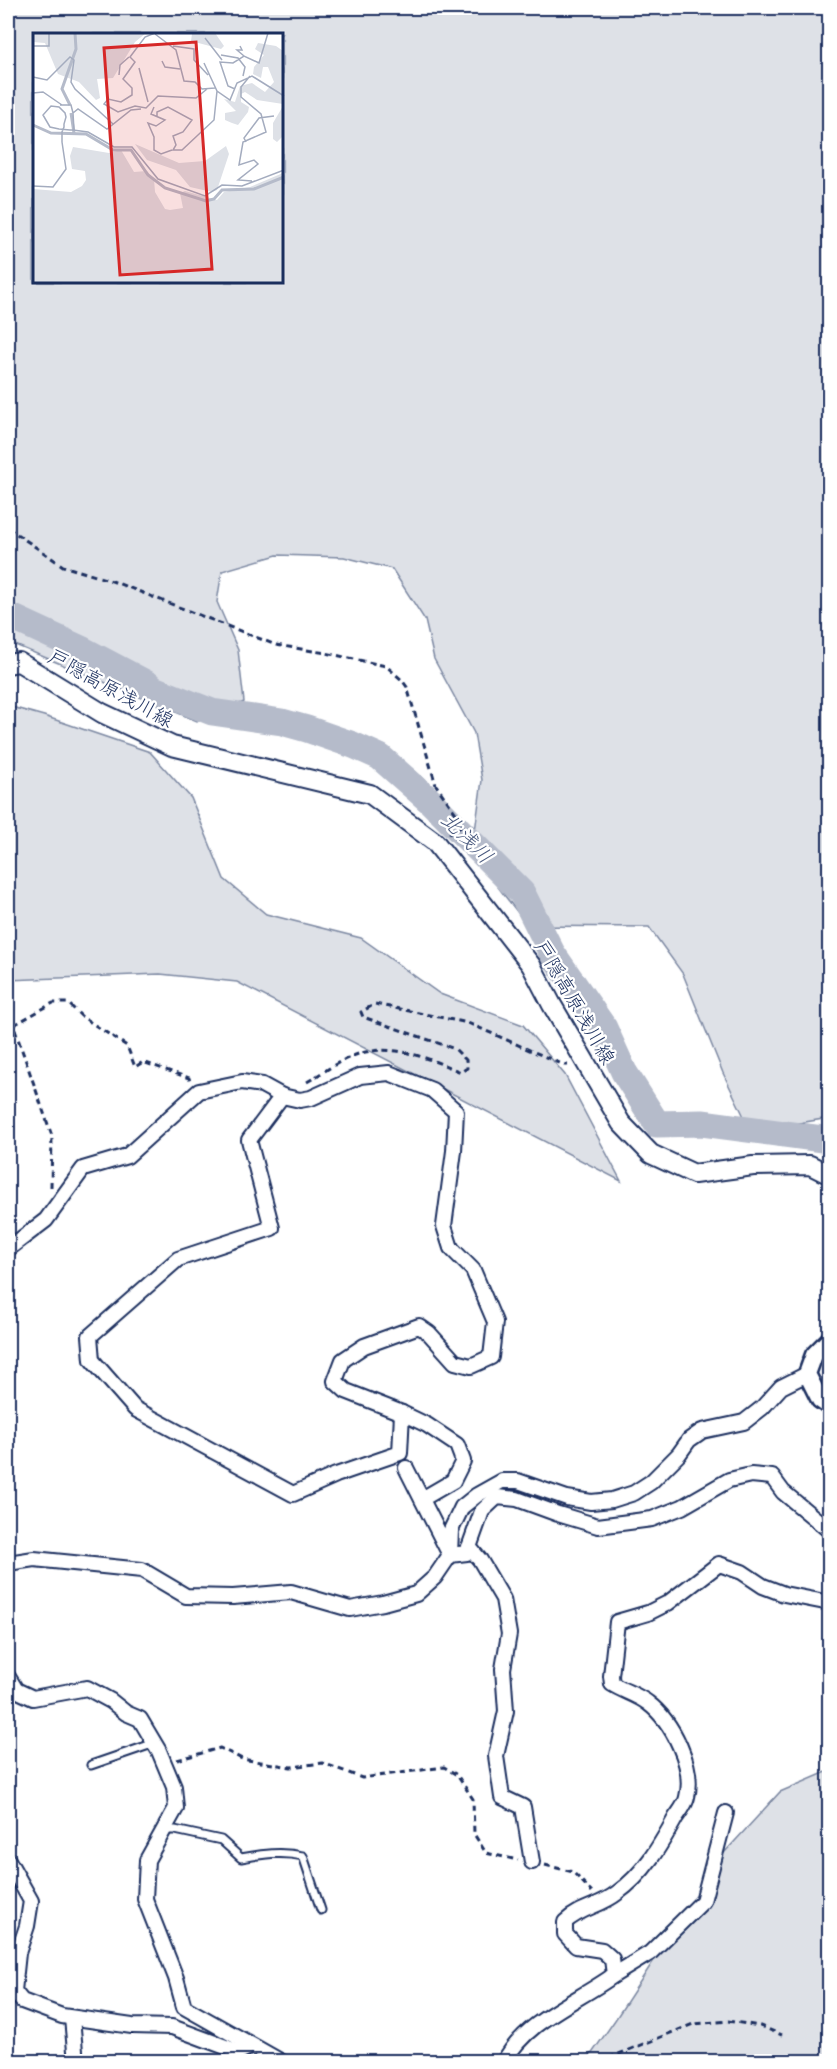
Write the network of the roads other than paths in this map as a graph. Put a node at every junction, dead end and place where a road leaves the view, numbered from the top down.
1 (8, 664) edge
2 (282, 1096) junction
3 (830, 1175) edge
4 (8, 1250) edge
5 (830, 1339) edge
6 (807, 1374) junction
7 (830, 1407) edge
8 (402, 1413) junction
9 (406, 1468) dead end
10 (422, 1499) junction
11 (830, 1531) edge
12 (469, 1547) junction
13 (450, 1554) junction
14 (8, 1563) edge
15 (830, 1603) edge
16 (8, 1677) edge
17 (155, 1743) junction
18 (91, 1765) dead end
19 (726, 1813) dead end
20 (164, 1830) junction
21 (8, 1860) edge
22 (532, 1862) road end
23 (321, 1910) dead end
24 (614, 1975) junction
25 (72, 2018) junction
26 (252, 2046) junction
27 (76, 2061) edge
28 (282, 2061) edge
29 (504, 2061) edge

1 - 3 main road, 戸隠高原浅川線
2 - 4 street
2 - 8 street
2 - 8 street
5 - 6 street
6 - 7 street
6 - 13 street
8 - 10 street
9 - 10 street
10 - 13 street
11 - 12 street
12 - 13 street
12 - 22 street
13 - 14 street
15 - 24 street
16 - 17 street
17 - 18 lane
17 - 20 street
19 - 24 street
20 - 23 lane
20 - 26 street
21 - 25 street
24 - 29 street
25 - 26 street
25 - 27 street
26 - 28 street

